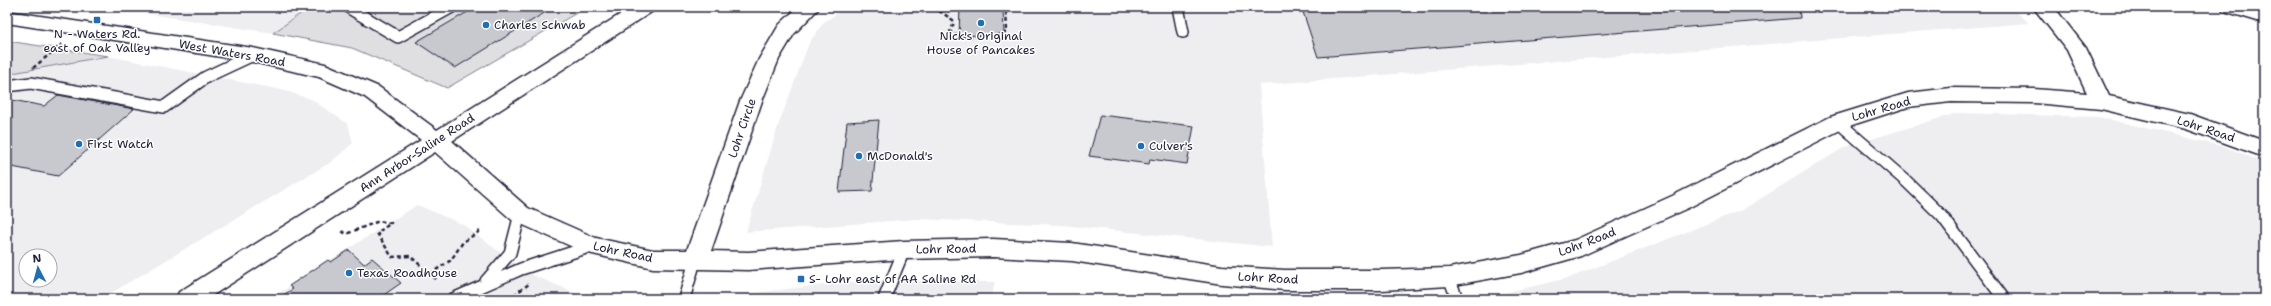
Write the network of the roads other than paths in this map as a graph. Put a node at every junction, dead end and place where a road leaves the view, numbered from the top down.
1 (353, 7) edge
2 (646, 7) edge
3 (810, 7) edge
4 (1178, 7) edge
5 (2043, 7) edge
6 (2231, 7) edge
7 (444, 9) edge
8 (7, 17) edge
9 (2264, 17) edge
10 (1182, 32) dead end
11 (253, 55) junction
12 (7, 86) edge
13 (2101, 102) junction
14 (1838, 122) junction
15 (437, 141) junction
16 (2264, 149) edge
17 (520, 214) junction
18 (592, 246) junction
19 (904, 250) junction
20 (695, 262) junction
21 (1450, 277) junction
22 (483, 285) junction
23 (188, 299) edge
24 (453, 299) edge
25 (684, 299) edge
26 (884, 299) edge
27 (1457, 299) edge
28 (2004, 299) edge

1 - 7 lane
2 - 15 main road, Ann Arbor-Saline Road
3 - 20 main road, Lohr Circle
4 - 10 lane
5 - 13 main road
6 - 9 main road
8 - 11 main road, West Waters Road
11 - 12 lane
11 - 15 main road, West Waters Road
13 - 14 main road, Lohr Road
13 - 16 main road, Lohr Road
14 - 21 main road, Lohr Road
14 - 28 lane
15 - 17 main road, Lohr Road
15 - 23 main road, Ann Arbor-Saline Road
17 - 18 main road, Lohr Road
17 - 22 lane
18 - 20 main road, Lohr Road
18 - 22 lane
19 - 20 main road, Lohr Road
19 - 21 main road, Lohr Road
19 - 26 lane
20 - 25 lane
21 - 27 lane
22 - 24 lane

